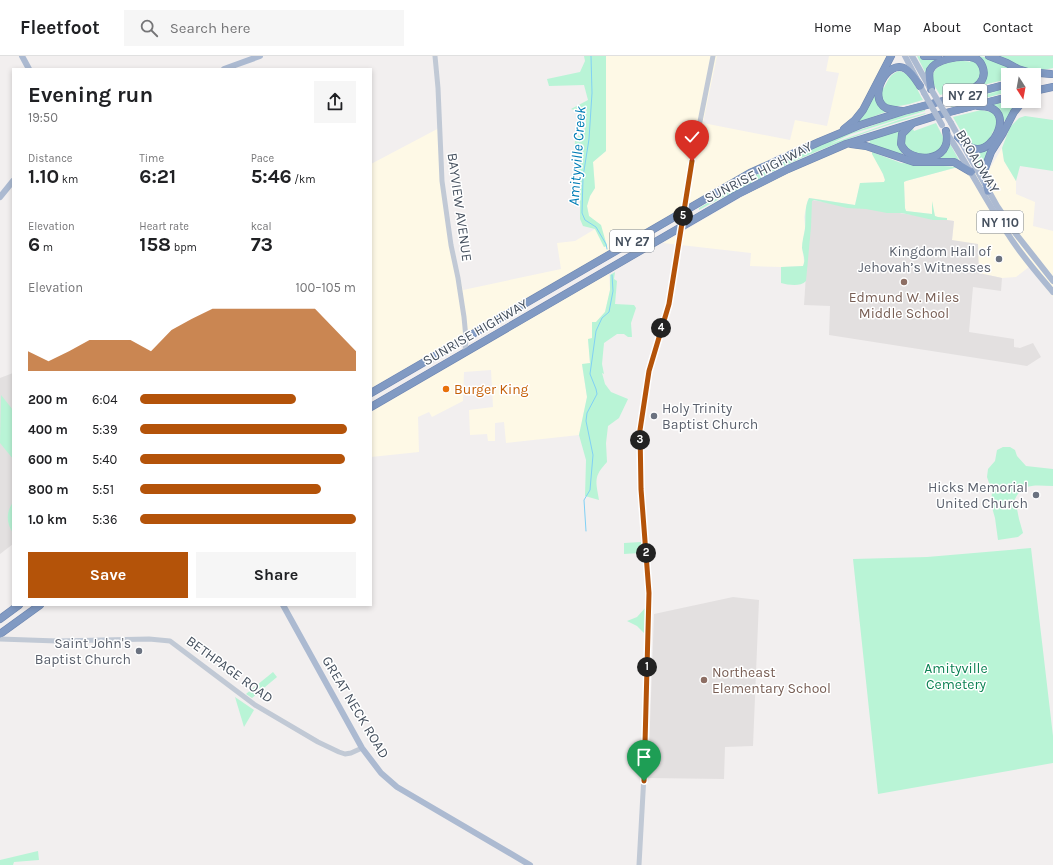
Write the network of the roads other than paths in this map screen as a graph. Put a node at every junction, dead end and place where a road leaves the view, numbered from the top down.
1 (22, 56) edge
2 (260, 56) edge
3 (435, 56) edge
4 (712, 56) edge
5 (891, 56) edge
6 (905, 56) edge
7 (912, 56) edge
8 (924, 56) edge
9 (938, 56) edge
10 (989, 56) edge
11 (28, 68) edge
12 (227, 68) edge
13 (1052, 74) edge
14 (1041, 76) edge
15 (1001, 86) edge
16 (1053, 87) edge
17 (1043, 89) edge
18 (927, 90) junction
19 (965, 94) junction
20 (1001, 99) edge
21 (974, 105) junction
22 (1017, 108) edge
23 (904, 111) junction
24 (915, 122) junction
25 (944, 128) junction
26 (838, 134) junction
27 (958, 137) junction
28 (846, 144) junction
29 (971, 172) junction
30 (12, 182) edge
31 (988, 191) junction
32 (0, 197) edge
33 (683, 211) junction
34 (681, 228) junction
35 (1053, 281) edge
36 (1053, 292) edge
37 (466, 338) junction
38 (465, 352) junction
39 (372, 392) edge
40 (372, 406) edge
41 (18, 606) edge
42 (39, 606) edge
43 (284, 606) edge
44 (0, 619) edge
45 (0, 634) edge
46 (0, 639) edge
47 (362, 748) junction
48 (530, 865) edge
49 (639, 865) edge

1 - 11 main road
2 - 12 main road
3 - 37 street, BAYVIEW AVENUE
4 - 33 street
5 - 26 highway
6 - 18 main road, BROADWAY / NY 110
7 - 18 main road, BROADWAY / NY 110
8 - 9 highway
10 - 13 highway
13 - 14 highway
15 - 19 highway, SUNRISE HIGHWAY / NY 27
16 - 17 highway
18 - 19 highway
18 - 23 highway
18 - 25 main road, BROADWAY / NY 110, bridge
18 - 27 main road, BROADWAY / NY 110, bridge
19 - 23 highway, SUNRISE HIGHWAY / NY 27
20 - 21 highway, SUNRISE HIGHWAY / NY 27
21 - 24 highway, SUNRISE HIGHWAY / NY 27
21 - 27 highway
22 - 31 highway
23 - 26 highway, SUNRISE HIGHWAY / NY 27
24 - 25 highway
24 - 28 highway, SUNRISE HIGHWAY / NY 27
25 - 29 main road, BROADWAY / NY 110
26 - 33 highway, SUNRISE HIGHWAY / NY 27
27 - 31 main road, BROADWAY / NY 110
28 - 29 highway
28 - 34 highway, SUNRISE HIGHWAY / NY 27
29 - 36 main road, BROADWAY / NY 110
30 - 32 main road
31 - 35 main road, BROADWAY / NY 110
33 - 34 street
33 - 37 highway, SUNRISE HIGHWAY / NY 27
34 - 38 highway, SUNRISE HIGHWAY / NY 27
34 - 49 street
37 - 38 street, BAYVIEW AVENUE
37 - 39 highway, SUNRISE HIGHWAY / NY 27
38 - 40 highway, SUNRISE HIGHWAY / NY 27
41 - 44 highway
42 - 45 highway
43 - 47 main road, GREAT NECK ROAD
46 - 47 street, BETHPAGE ROAD
47 - 48 main road, GREAT NECK ROAD

